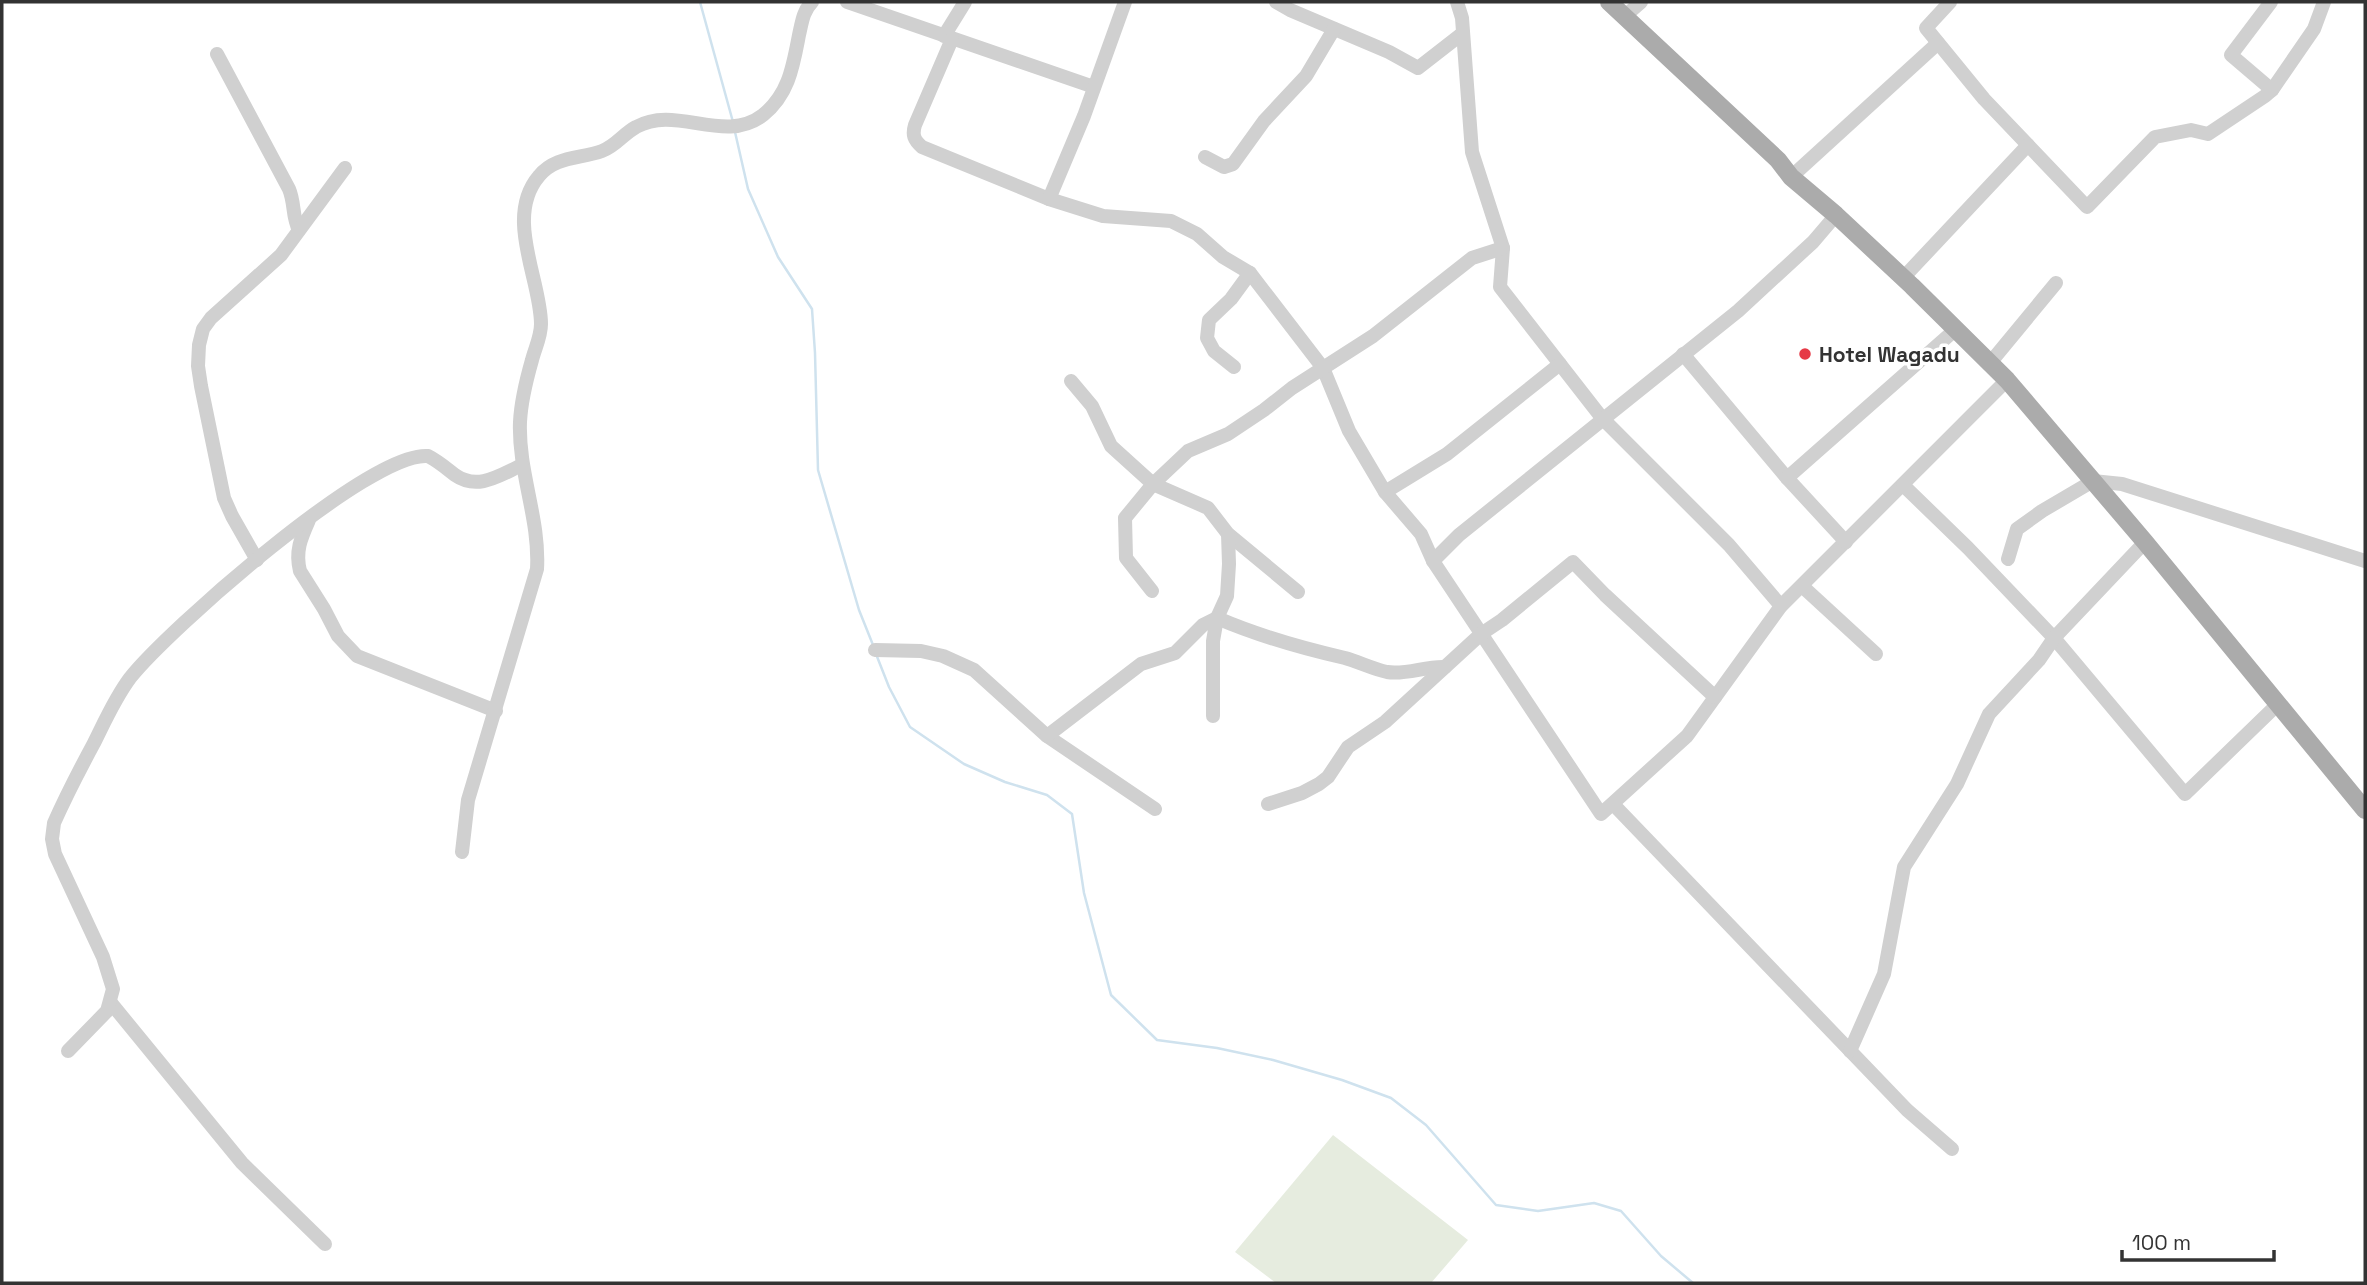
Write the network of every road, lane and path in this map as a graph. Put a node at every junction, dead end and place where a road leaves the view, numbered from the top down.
1 (812, 2) edge
2 (848, 2) edge
3 (965, 2) edge
4 (1125, 2) edge
5 (1276, 2) edge
6 (1457, 2) edge
7 (1609, 2) edge
8 (1641, 2) edge
9 (1950, 2) edge
10 (2271, 2) edge
11 (2324, 2) edge
12 (1625, 16) junction
13 (1334, 29) junction
14 (1463, 33) junction
15 (948, 37) junction
16 (1938, 43) junction
17 (217, 54) dead end
18 (1094, 87) junction
19 (2272, 90) junction
20 (2028, 145) junction
21 (1205, 157) dead end
22 (345, 168) dead end
23 (1791, 177) junction
24 (1049, 199) junction
25 (1836, 215) junction
26 (299, 230) junction
27 (1503, 248) junction
28 (1250, 273) junction
29 (1903, 278) junction
30 (2056, 282) dead end
31 (1956, 329) junction
32 (1682, 354) junction
33 (1990, 363) junction
34 (1560, 364) junction
35 (1234, 367) dead end
36 (1323, 368) junction
37 (2007, 380) junction
38 (1071, 381) dead end
39 (1602, 418) junction
40 (522, 465) junction
41 (1787, 478) junction
42 (2093, 481) junction
43 (1153, 484) junction
44 (1903, 485) junction
45 (1385, 492) junction
46 (310, 516) junction
47 (1228, 534) junction
48 (1846, 542) junction
49 (2145, 542) junction
50 (2008, 559) dead end
51 (257, 560) junction
52 (1433, 561) junction
53 (2365, 561) edge
54 (1802, 586) junction
55 (1152, 591) dead end
56 (1298, 592) dead end
57 (1781, 606) junction
58 (1217, 618) junction
59 (1481, 634) junction
60 (2054, 638) junction
61 (874, 650) dead end
62 (1876, 654) dead end
63 (1445, 667) junction
64 (1714, 697) junction
65 (2279, 704) junction
66 (496, 711) junction
67 (1213, 716) dead end
68 (1047, 736) junction
69 (1269, 804) dead end
70 (1613, 804) junction
71 (1155, 809) dead end
72 (2365, 810) edge
73 (462, 852) dead end
74 (111, 1003) junction
75 (68, 1051) dead end
76 (1850, 1051) junction
77 (1952, 1149) dead end
78 (325, 1244) dead end

1 - 40 street
2 - 15 street
3 - 15 street
4 - 18 street
5 - 13 street
6 - 14 street
7 - 12 main road
8 - 12 street
9 - 16 street
10 - 19 street
11 - 19 street
12 - 23 main road
13 - 14 street
13 - 21 street
14 - 27 street
15 - 18 street
15 - 24 street
16 - 20 street
16 - 23 street
17 - 26 street
18 - 24 street
19 - 20 street
20 - 29 street
22 - 26 street
23 - 25 main road
24 - 28 street
25 - 29 main road
25 - 32 street
26 - 51 street
27 - 34 street
27 - 36 street
28 - 35 street
28 - 36 street
29 - 31 main road
30 - 33 street
31 - 33 main road
31 - 41 street
32 - 39 street
32 - 41 street
33 - 37 main road
34 - 39 street
34 - 45 street
36 - 43 street
36 - 45 street
37 - 42 main road
37 - 44 street
38 - 43 street
39 - 52 street
39 - 57 street
40 - 46 street
40 - 66 street
41 - 48 street
42 - 49 main road
42 - 50 street
42 - 53 street
43 - 47 street
43 - 55 street
44 - 48 street
44 - 60 street
45 - 52 street
46 - 51 street
46 - 66 street
47 - 56 street
47 - 58 street
48 - 54 street
49 - 60 street
49 - 65 main road
51 - 74 street
52 - 59 street
54 - 57 street
54 - 62 street
57 - 64 street
58 - 63 street
58 - 67 street
58 - 68 street
59 - 63 street
59 - 64 street
59 - 70 street
60 - 65 street
60 - 76 street
61 - 68 street
63 - 69 street
64 - 70 street
65 - 72 main road
66 - 73 street
68 - 71 street
70 - 76 street
74 - 75 street
74 - 78 street
76 - 77 street

